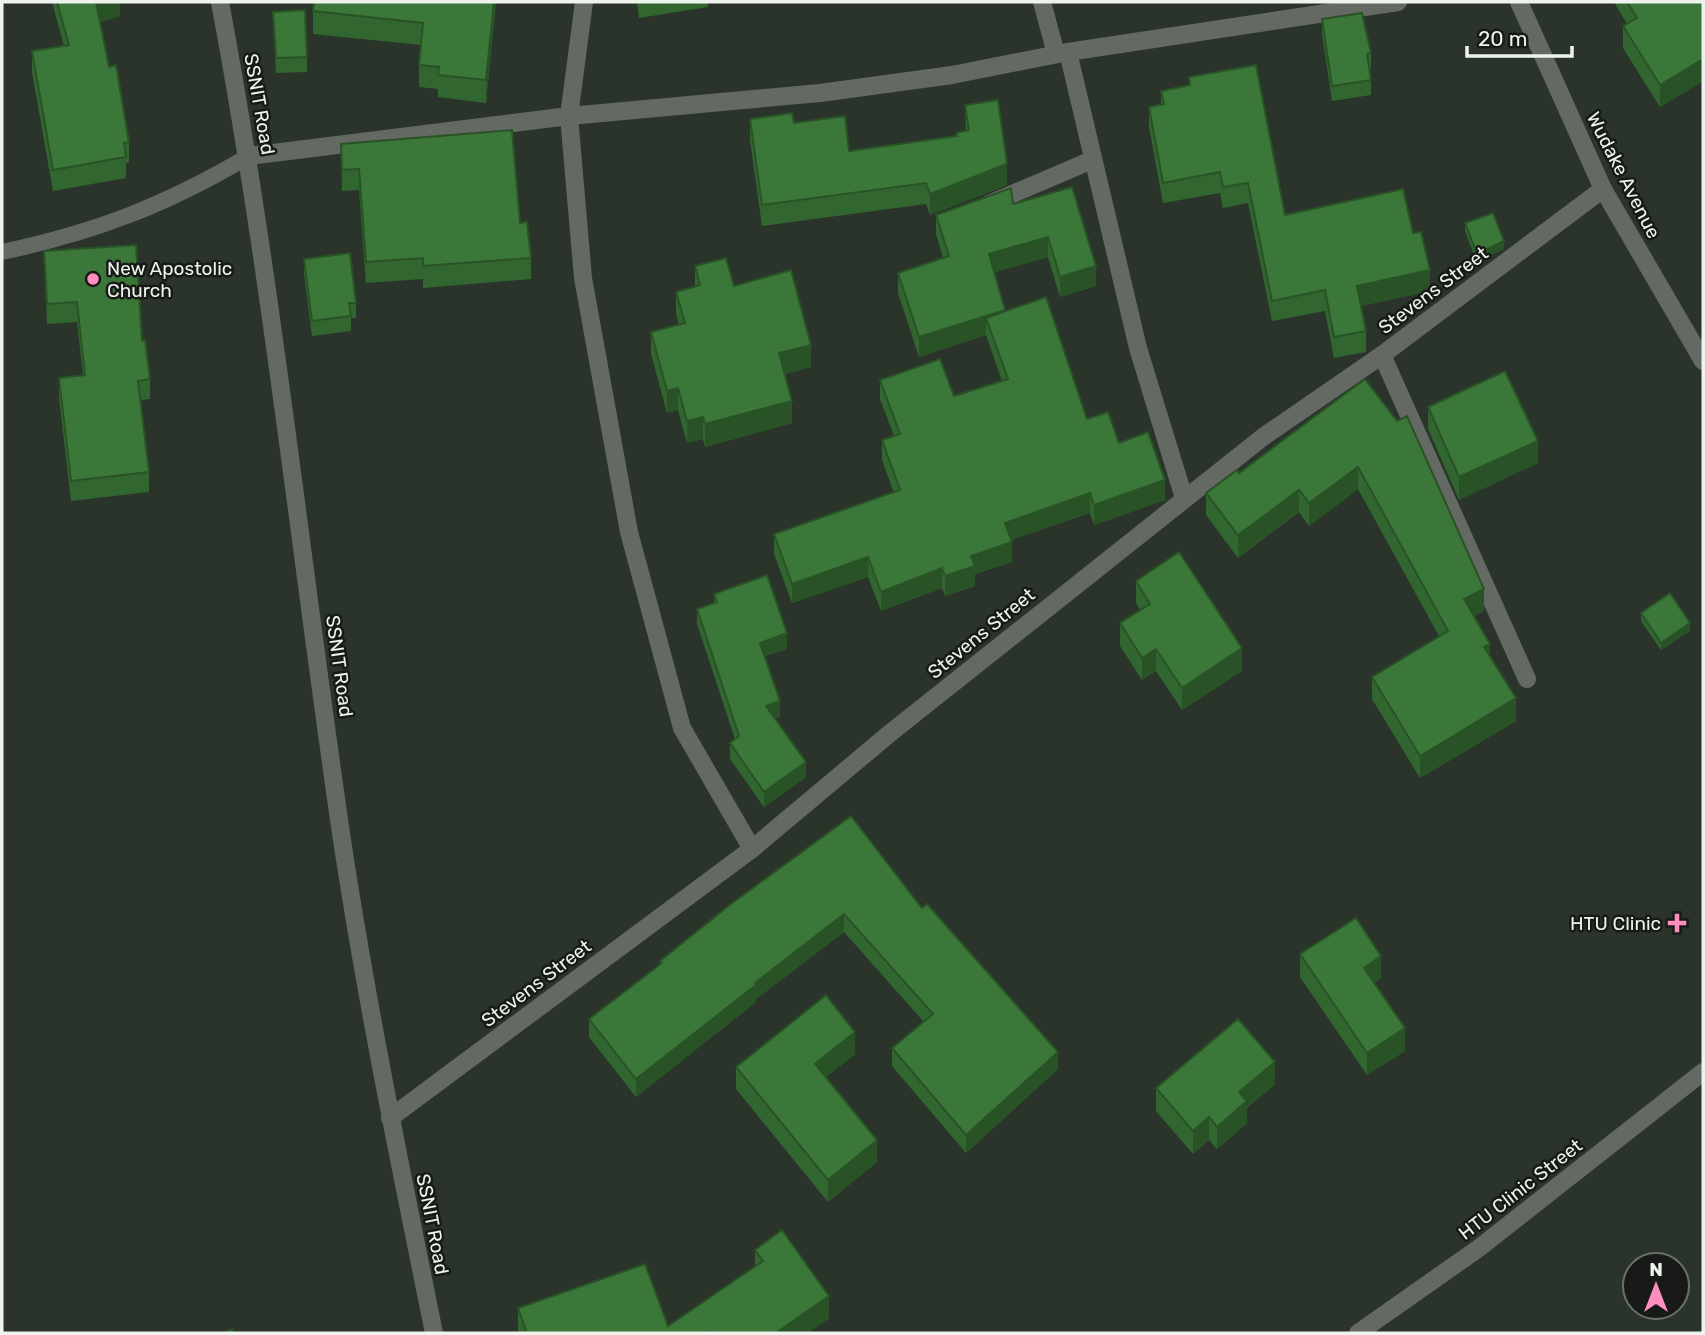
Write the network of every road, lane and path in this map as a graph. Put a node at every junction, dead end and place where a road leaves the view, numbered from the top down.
1 (220, 2) edge
2 (584, 2) edge
3 (1042, 2) edge
4 (1398, 2) edge
5 (1519, 2) edge
6 (1062, 53) junction
7 (569, 116) junction
8 (249, 156) junction
9 (1091, 160) junction
10 (1603, 189) junction
11 (971, 211) edge
12 (2, 252) edge
13 (1382, 355) junction
14 (1703, 362) edge
15 (1184, 498) junction
16 (1527, 679) dead end
17 (752, 849) junction
18 (1703, 1072) edge
19 (390, 1118) junction
20 (434, 1333) edge
21 (1358, 1333) edge

1 - 8 street, SSNIT Road
2 - 7 street
3 - 6 street
4 - 6 street
5 - 10 street, Wudake Avenue
6 - 7 street
6 - 9 street
7 - 8 street
7 - 17 street
8 - 12 lane
8 - 19 street, SSNIT Road
9 - 11 street
9 - 15 street
10 - 13 street, Stevens Street
10 - 14 street, Wudake Avenue
13 - 15 street, Stevens Street
13 - 16 street
15 - 17 street, Stevens Street
17 - 19 street, Stevens Street
18 - 21 street, HTU Clinic Street
19 - 20 street, SSNIT Road

